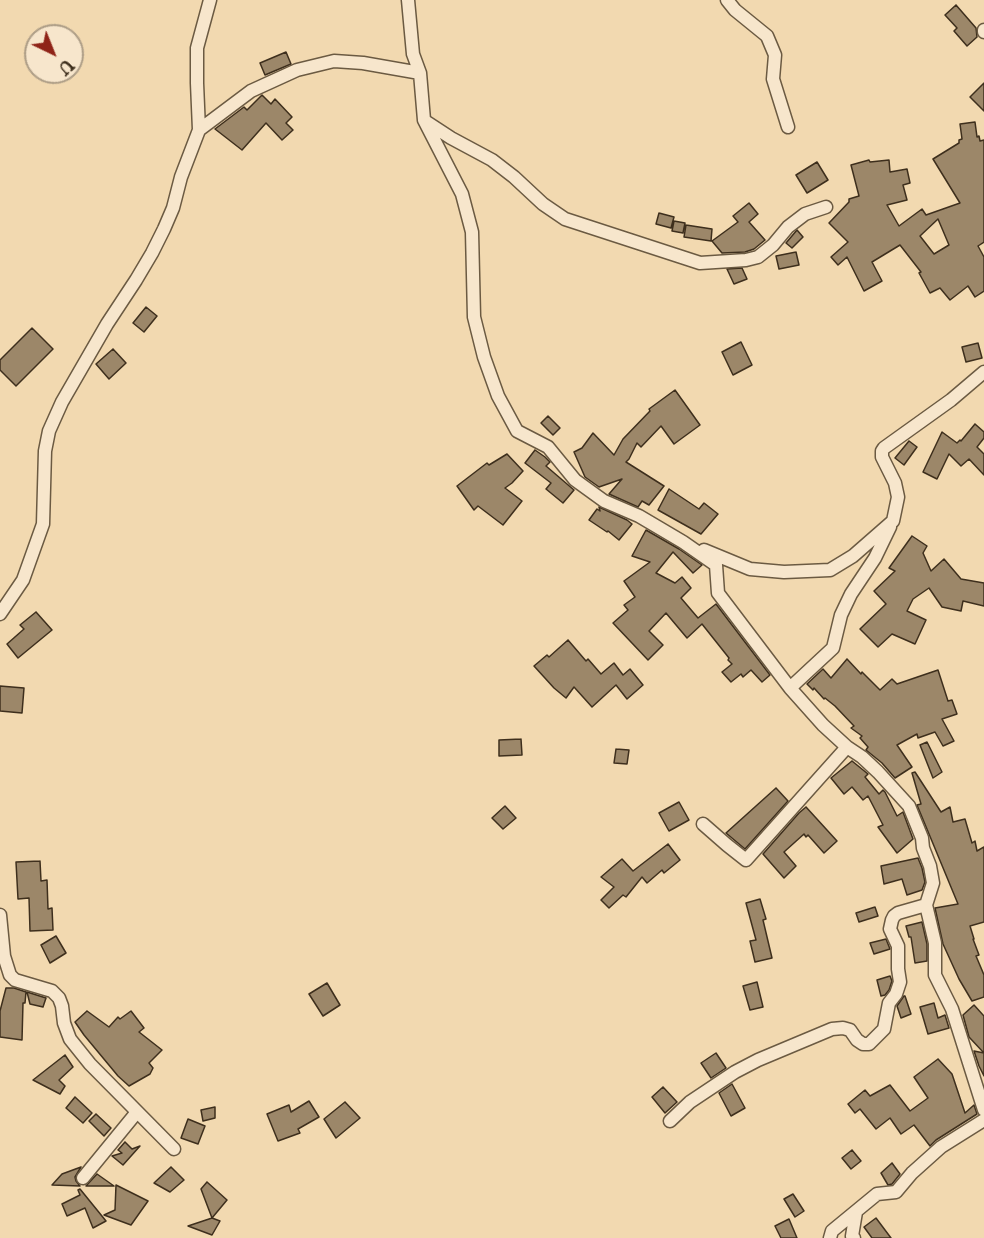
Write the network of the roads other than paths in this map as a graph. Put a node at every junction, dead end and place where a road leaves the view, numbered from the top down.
1 (210, 0) edge
2 (408, 0) edge
3 (727, 0) edge
4 (420, 73) junction
5 (424, 120) junction
6 (788, 127) dead end
7 (199, 130) junction
8 (825, 207) dead end
9 (984, 372) edge
10 (893, 521) junction
11 (683, 542) junction
12 (0, 615) edge
13 (790, 688) junction
14 (847, 747) junction
15 (703, 824) dead end
16 (926, 905) junction
17 (0, 915) edge
18 (984, 1110) edge
19 (137, 1112) junction
20 (670, 1120) dead end
21 (984, 1120) edge
22 (174, 1149) dead end
23 (83, 1178) dead end
24 (856, 1212) junction
25 (830, 1238) edge
26 (854, 1238) edge

1 - 7 street
2 - 4 street
3 - 6 street
4 - 5 street
4 - 7 street
5 - 8 street
5 - 11 street
7 - 12 street
9 - 10 street
10 - 11 street
10 - 13 street
11 - 13 street
13 - 14 street
14 - 15 street
14 - 16 street
16 - 18 street
16 - 20 street
17 - 19 street
19 - 22 street
19 - 23 street
21 - 24 street
24 - 25 street
24 - 26 street

